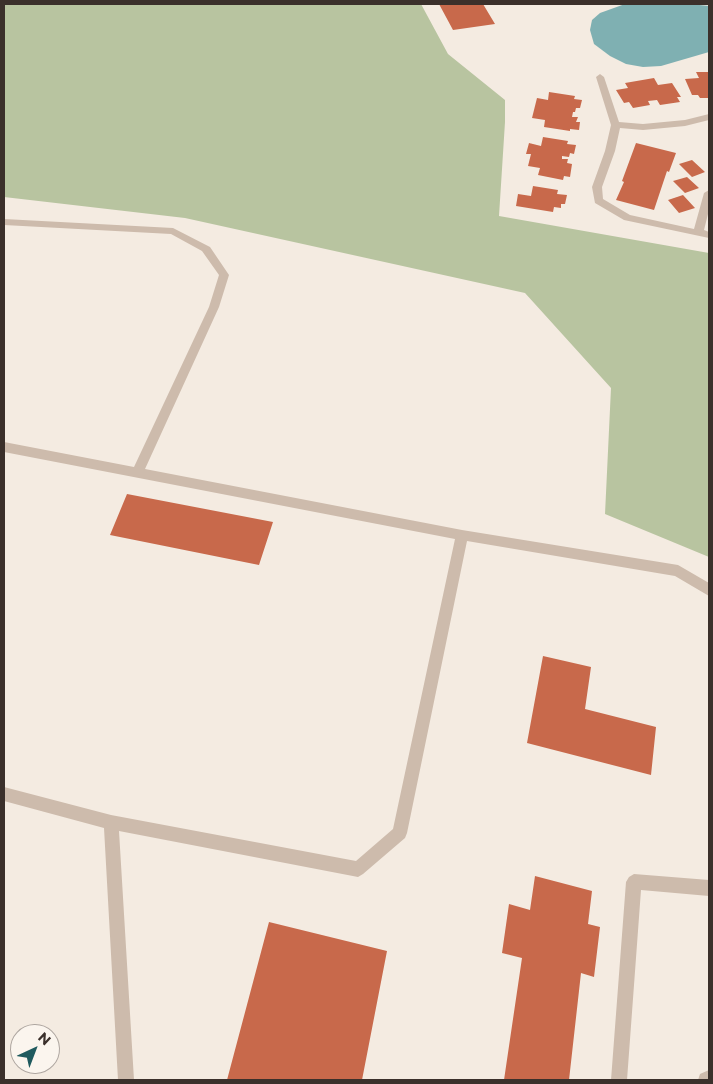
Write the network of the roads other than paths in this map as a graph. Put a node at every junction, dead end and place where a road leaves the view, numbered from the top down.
1 (600, 76) dead end
2 (709, 117) edge
3 (616, 125) junction
4 (709, 193) edge
5 (4, 222) edge
6 (698, 233) junction
7 (709, 235) edge
8 (4, 447) edge
9 (137, 474) junction
10 (462, 535) junction
11 (709, 590) edge
12 (4, 794) edge
13 (111, 822) junction
14 (709, 888) edge
15 (709, 1078) edge
16 (126, 1080) edge
17 (619, 1080) edge
18 (706, 1080) edge

1 - 3 street
2 - 3 street
3 - 6 street
4 - 6 street
5 - 9 street
6 - 7 street
8 - 9 street
9 - 10 street
10 - 11 street
10 - 13 street
12 - 13 street
13 - 16 street
14 - 17 street
15 - 18 street

